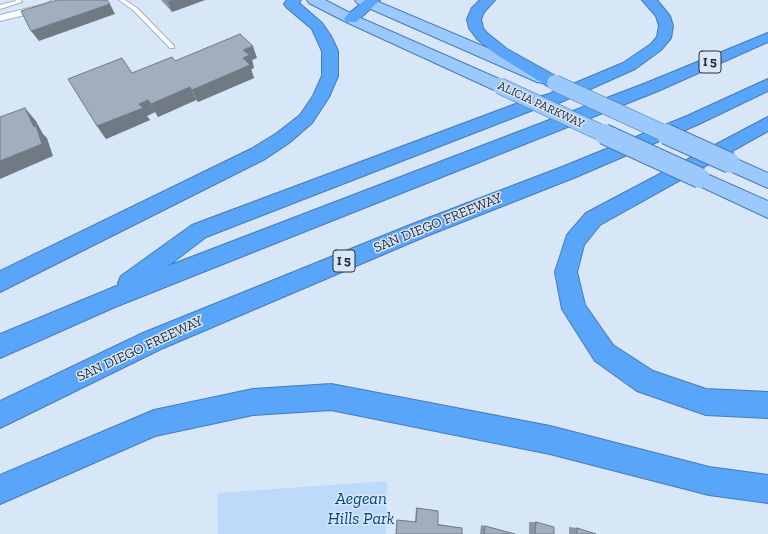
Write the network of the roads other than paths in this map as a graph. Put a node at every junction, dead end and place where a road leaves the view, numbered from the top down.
1 (61, 0) edge
2 (122, 0) edge
3 (294, 0) edge
4 (314, 0) edge
5 (488, 0) edge
6 (649, 0) edge
7 (18, 1) edge
8 (368, 1) edge
9 (0, 7) edge
10 (26, 12) junction
11 (0, 18) edge
12 (351, 19) junction
13 (768, 37) edge
14 (172, 47) dead end
15 (555, 83) junction
16 (768, 84) edge
17 (768, 123) edge
18 (768, 180) edge
19 (768, 210) edge
20 (0, 282) edge
21 (107, 300) junction
22 (0, 346) edge
23 (768, 405) edge
24 (0, 414) edge
25 (768, 488) edge
26 (0, 490) edge

1 - 10 street
2 - 14 lane
3 - 20 highway
4 - 12 main road, ALICIA PARKWAY
5 - 15 highway
6 - 21 highway
7 - 9 lane
7 - 10 lane
8 - 12 highway
8 - 15 main road, ALICIA PARKWAY
10 - 11 street
12 - 19 main road, ALICIA PARKWAY, bridge
13 - 21 highway, I 5
15 - 18 main road, ALICIA PARKWAY, bridge
16 - 24 highway, SAN DIEGO FREEWAY / I 5
17 - 23 highway
21 - 22 highway, I 5
25 - 26 highway

